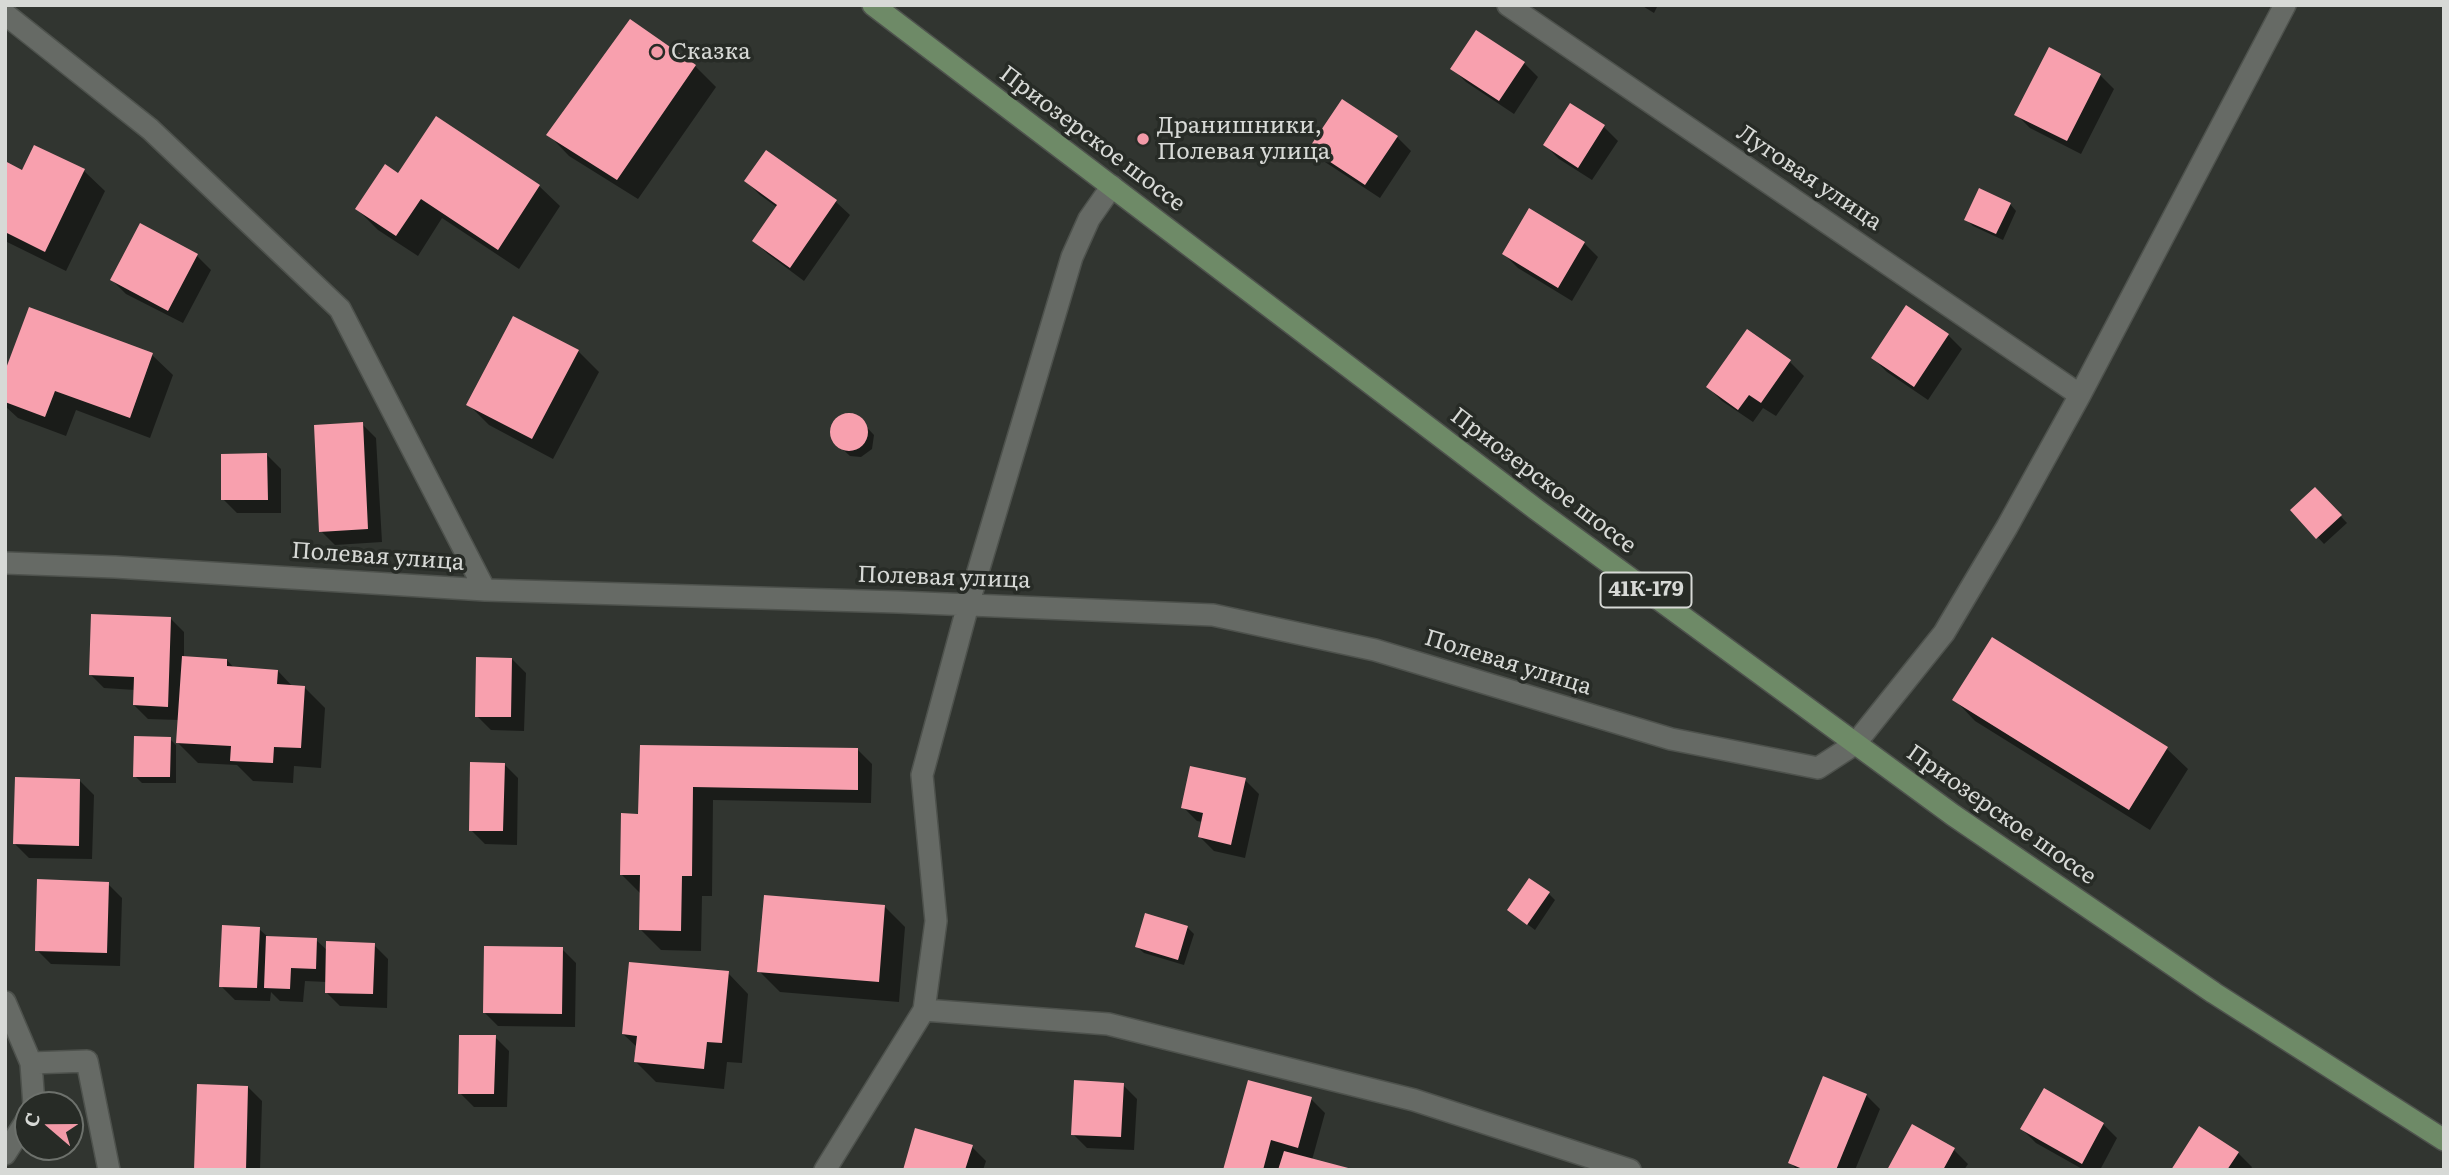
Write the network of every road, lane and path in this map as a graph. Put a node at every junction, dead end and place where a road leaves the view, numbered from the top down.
1 (873, 5) edge
2 (1508, 5) edge
3 (2285, 5) edge
4 (5, 14) edge
5 (1112, 187) junction
6 (2080, 395) junction
7 (5, 563) edge
8 (485, 590) junction
9 (968, 605) junction
10 (1855, 744) junction
11 (5, 1002) edge
12 (924, 1010) junction
13 (31, 1063) junction
14 (33, 1091) edge
15 (2444, 1140) edge
16 (110, 1170) edge
17 (825, 1170) edge
18 (1630, 1170) edge

1 - 5 main road, Приозерское шоссе / 41К-179
2 - 6 street, Луговая улица
3 - 6 street, Полевая улица
4 - 8 street
5 - 9 street
5 - 10 main road, Приозерское шоссе / 41К-179
6 - 10 street, Полевая улица
7 - 8 street, Полевая улица
8 - 9 street, Полевая улица
9 - 10 street, Полевая улица
9 - 12 street
10 - 15 main road, Приозерское шоссе / 41К-179
11 - 13 street
12 - 17 street
12 - 18 street
13 - 14 street
13 - 16 street

